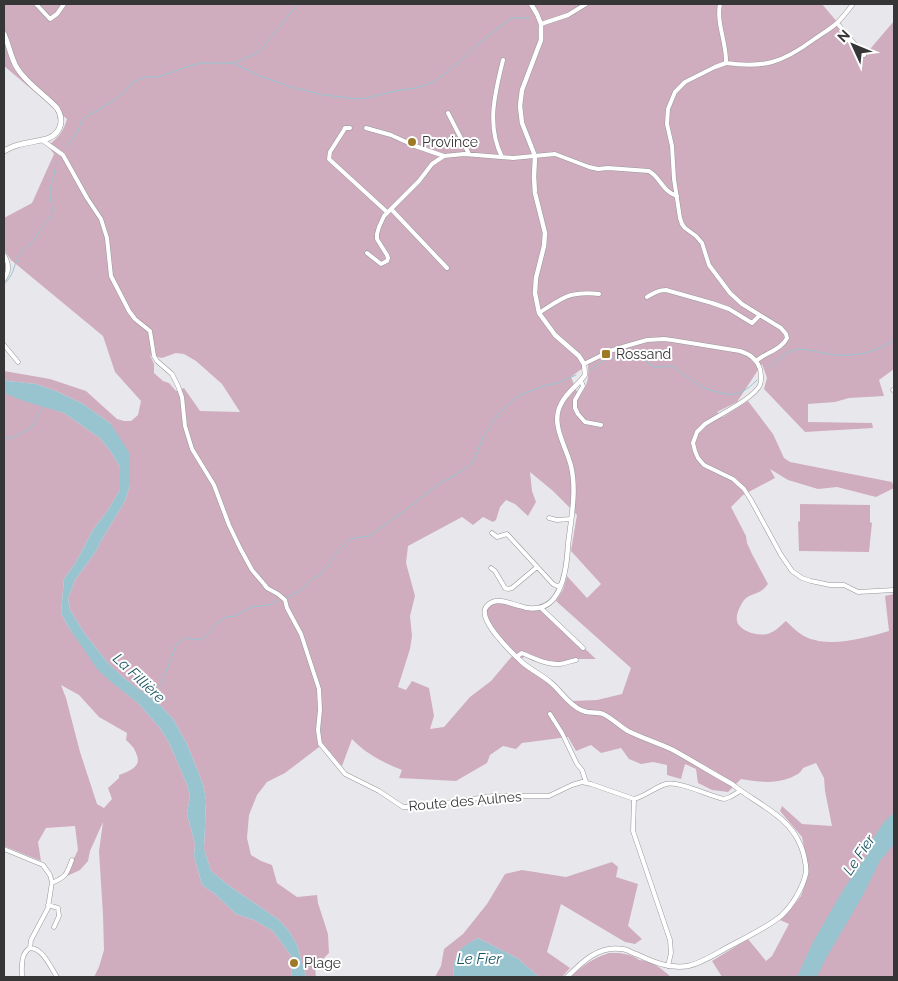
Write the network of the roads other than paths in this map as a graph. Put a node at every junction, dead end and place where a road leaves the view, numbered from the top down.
1 (36, 4) edge
2 (64, 4) edge
3 (530, 4) edge
4 (586, 4) edge
5 (720, 4) edge
6 (853, 4) edge
7 (837, 23) junction
8 (541, 24) junction
9 (4, 34) edge
10 (864, 55) dead end
11 (503, 60) dead end
12 (726, 63) junction
13 (448, 113) dead end
14 (350, 128) dead end
15 (366, 128) dead end
16 (42, 140) junction
17 (4, 151) edge
18 (469, 154) junction
19 (444, 156) junction
20 (535, 156) junction
21 (502, 157) junction
22 (677, 196) junction
23 (391, 209) junction
24 (387, 212) junction
25 (367, 253) dead end
26 (4, 255) edge
27 (447, 268) dead end
28 (4, 279) edge
29 (600, 294) dead end
30 (647, 297) dead end
31 (539, 313) junction
32 (760, 315) junction
33 (4, 344) edge
34 (756, 361) junction
35 (18, 362) dead end
36 (584, 364) junction
37 (581, 381) junction
38 (601, 425) dead end
39 (550, 518) dead end
40 (571, 519) junction
41 (492, 533) dead end
42 (491, 568) dead end
43 (537, 568) junction
44 (561, 585) junction
45 (894, 590) edge
46 (541, 608) junction
47 (583, 648) dead end
48 (516, 657) junction
49 (576, 660) dead end
50 (550, 714) dead end
51 (586, 782) junction
52 (740, 791) junction
53 (634, 799) junction
54 (4, 849) edge
55 (72, 860) dead end
56 (52, 882) junction
57 (48, 905) junction
58 (54, 927) dead end
59 (30, 948) junction
60 (668, 966) junction
61 (22, 977) edge
62 (57, 977) edge
63 (567, 977) edge

1 - 2 street
3 - 8 street
4 - 8 street
5 - 12 street
6 - 7 street
7 - 10 street
7 - 12 street
8 - 20 street
9 - 16 main road
11 - 21 street
12 - 22 street
13 - 18 street
14 - 24 street
15 - 19 street
16 - 17 main road
16 - 51 street, Route des Aulnes
18 - 19 street
18 - 21 street
19 - 23 street
20 - 21 street
20 - 22 street
20 - 31 street
22 - 32 street
23 - 24 street
23 - 27 street
24 - 25 street
26 - 28 street
29 - 31 street
30 - 32 street
31 - 36 street
32 - 34 street
33 - 35 street
34 - 36 street
34 - 45 street
36 - 37 street
37 - 38 street
37 - 40 street
39 - 40 street
40 - 44 street
41 - 43 street
42 - 43 street
43 - 44 street
44 - 46 street
46 - 47 street
46 - 48 street
48 - 49 street
48 - 52 street
50 - 51 street
51 - 53 street
52 - 53 street
52 - 60 street
53 - 60 street
54 - 56 street
55 - 56 street
56 - 57 street
57 - 58 street
57 - 59 street
59 - 61 street
59 - 62 street
60 - 63 street

